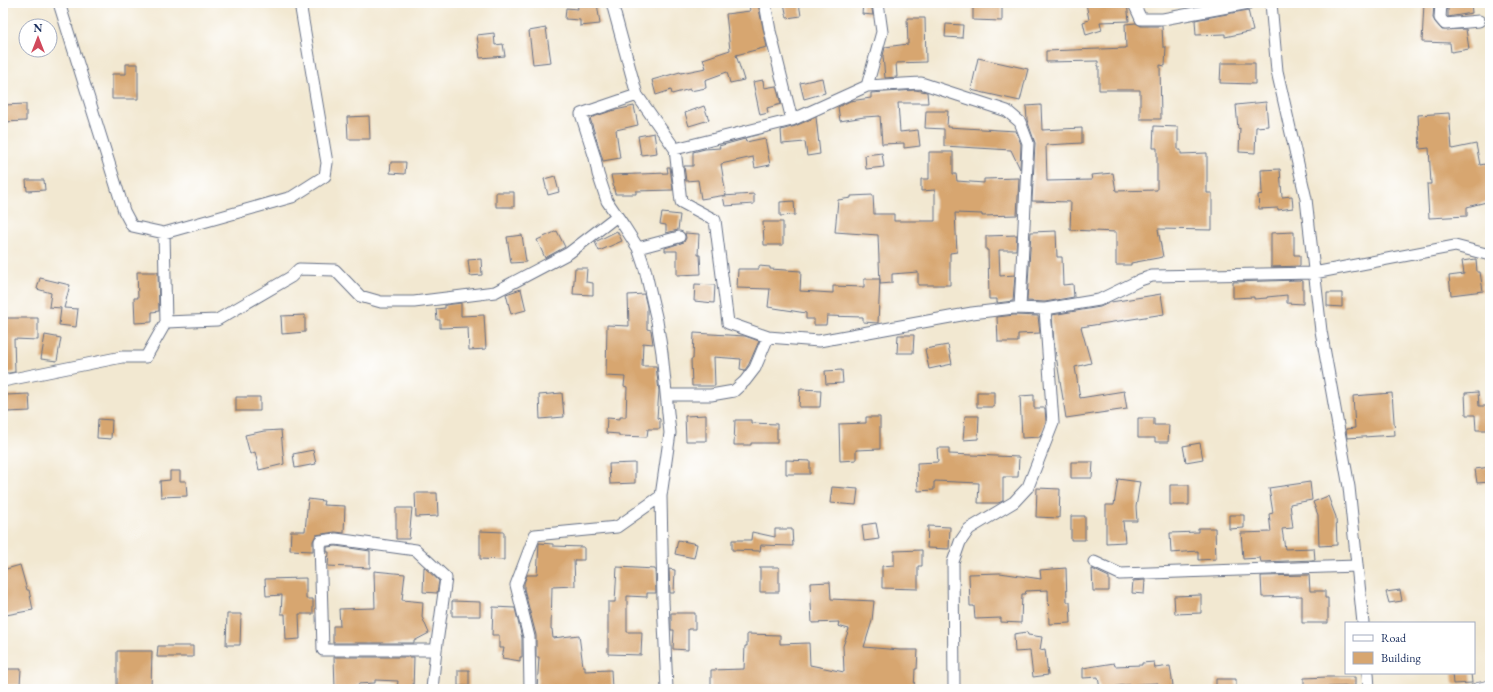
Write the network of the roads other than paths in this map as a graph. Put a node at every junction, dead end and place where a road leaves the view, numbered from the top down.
1 (59, 3) edge
2 (300, 3) edge
3 (612, 3) edge
4 (765, 3) edge
5 (878, 3) edge
6 (1134, 3) edge
7 (1249, 3) edge
8 (1271, 3) edge
9 (1441, 3) edge
10 (1479, 21) dead end
11 (867, 86) junction
12 (637, 95) junction
13 (792, 120) junction
14 (675, 149) junction
15 (617, 216) junction
16 (164, 233) junction
17 (679, 237) dead end
18 (638, 248) junction
19 (1490, 255) edge
20 (1314, 272) junction
21 (1020, 308) junction
22 (1045, 308) junction
23 (166, 322) junction
24 (768, 337) junction
25 (3, 381) edge
26 (666, 396) junction
27 (661, 496) junction
28 (1094, 562) dead end
29 (1357, 566) junction
30 (1363, 622) edge
31 (436, 650) junction
32 (1368, 674) edge
33 (1490, 686) edge
34 (432, 689) edge
35 (530, 689) edge
36 (667, 689) edge
37 (954, 689) edge
38 (1369, 689) edge
39 (1476, 689) edge

1 - 16 street
2 - 16 street
3 - 12 street
4 - 13 street
5 - 11 street
6 - 7 street
8 - 20 street
9 - 10 street
11 - 13 street
11 - 21 street
12 - 14 street
12 - 15 street
13 - 14 street
14 - 24 street
15 - 18 street
15 - 23 street
16 - 23 street
17 - 18 street
18 - 26 street
19 - 20 street
20 - 22 street
20 - 29 street
21 - 22 street
21 - 24 street
22 - 37 street
23 - 25 street
24 - 26 street
26 - 27 street
27 - 35 street
27 - 36 street
28 - 29 street
29 - 30 street
31 - 31 street
31 - 34 street
32 - 38 street
33 - 39 street

